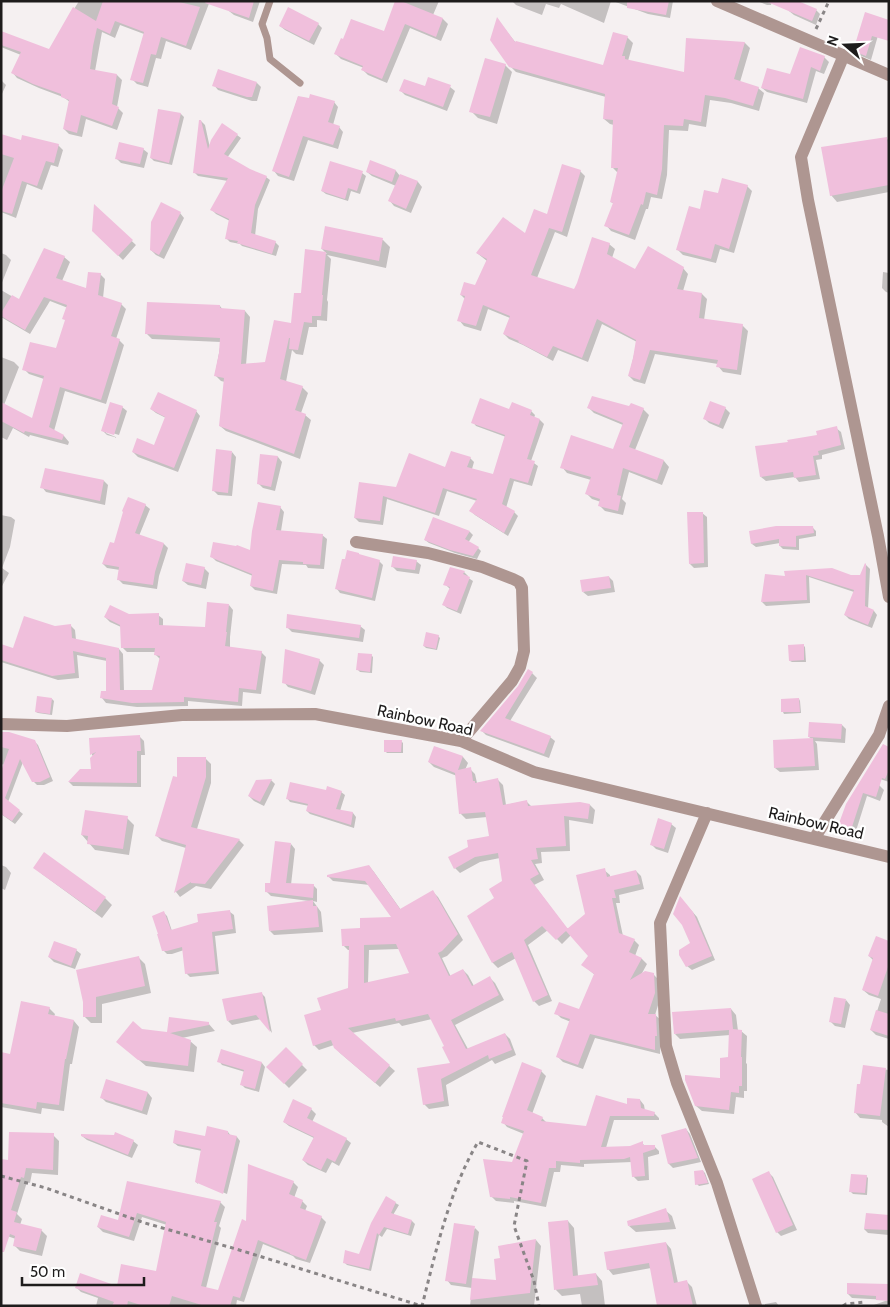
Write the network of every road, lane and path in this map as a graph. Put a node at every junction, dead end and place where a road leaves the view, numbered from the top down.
1 (270, 1) edge
2 (717, 1) edge
3 (829, 1) edge
4 (811, 41) junction
5 (844, 55) junction
6 (889, 75) edge
7 (300, 82) dead end
8 (356, 542) dead end
9 (889, 597) edge
10 (889, 706) edge
11 (1, 724) edge
12 (461, 741) junction
13 (706, 813) junction
14 (814, 839) junction
15 (889, 857) edge
16 (1, 1176) edge
17 (865, 1302) dead end
18 (539, 1306) edge
19 (756, 1306) edge
20 (843, 1306) edge

1 - 7 lane
2 - 4 street
3 - 4 path
4 - 5 street
5 - 6 street
5 - 9 street
8 - 12 street
10 - 14 street
11 - 12 street, Rainbow Road
12 - 13 street, Rainbow Road
13 - 14 street, Rainbow Road
13 - 19 street
14 - 15 street, Rainbow Road
16 - 18 path
17 - 20 path

